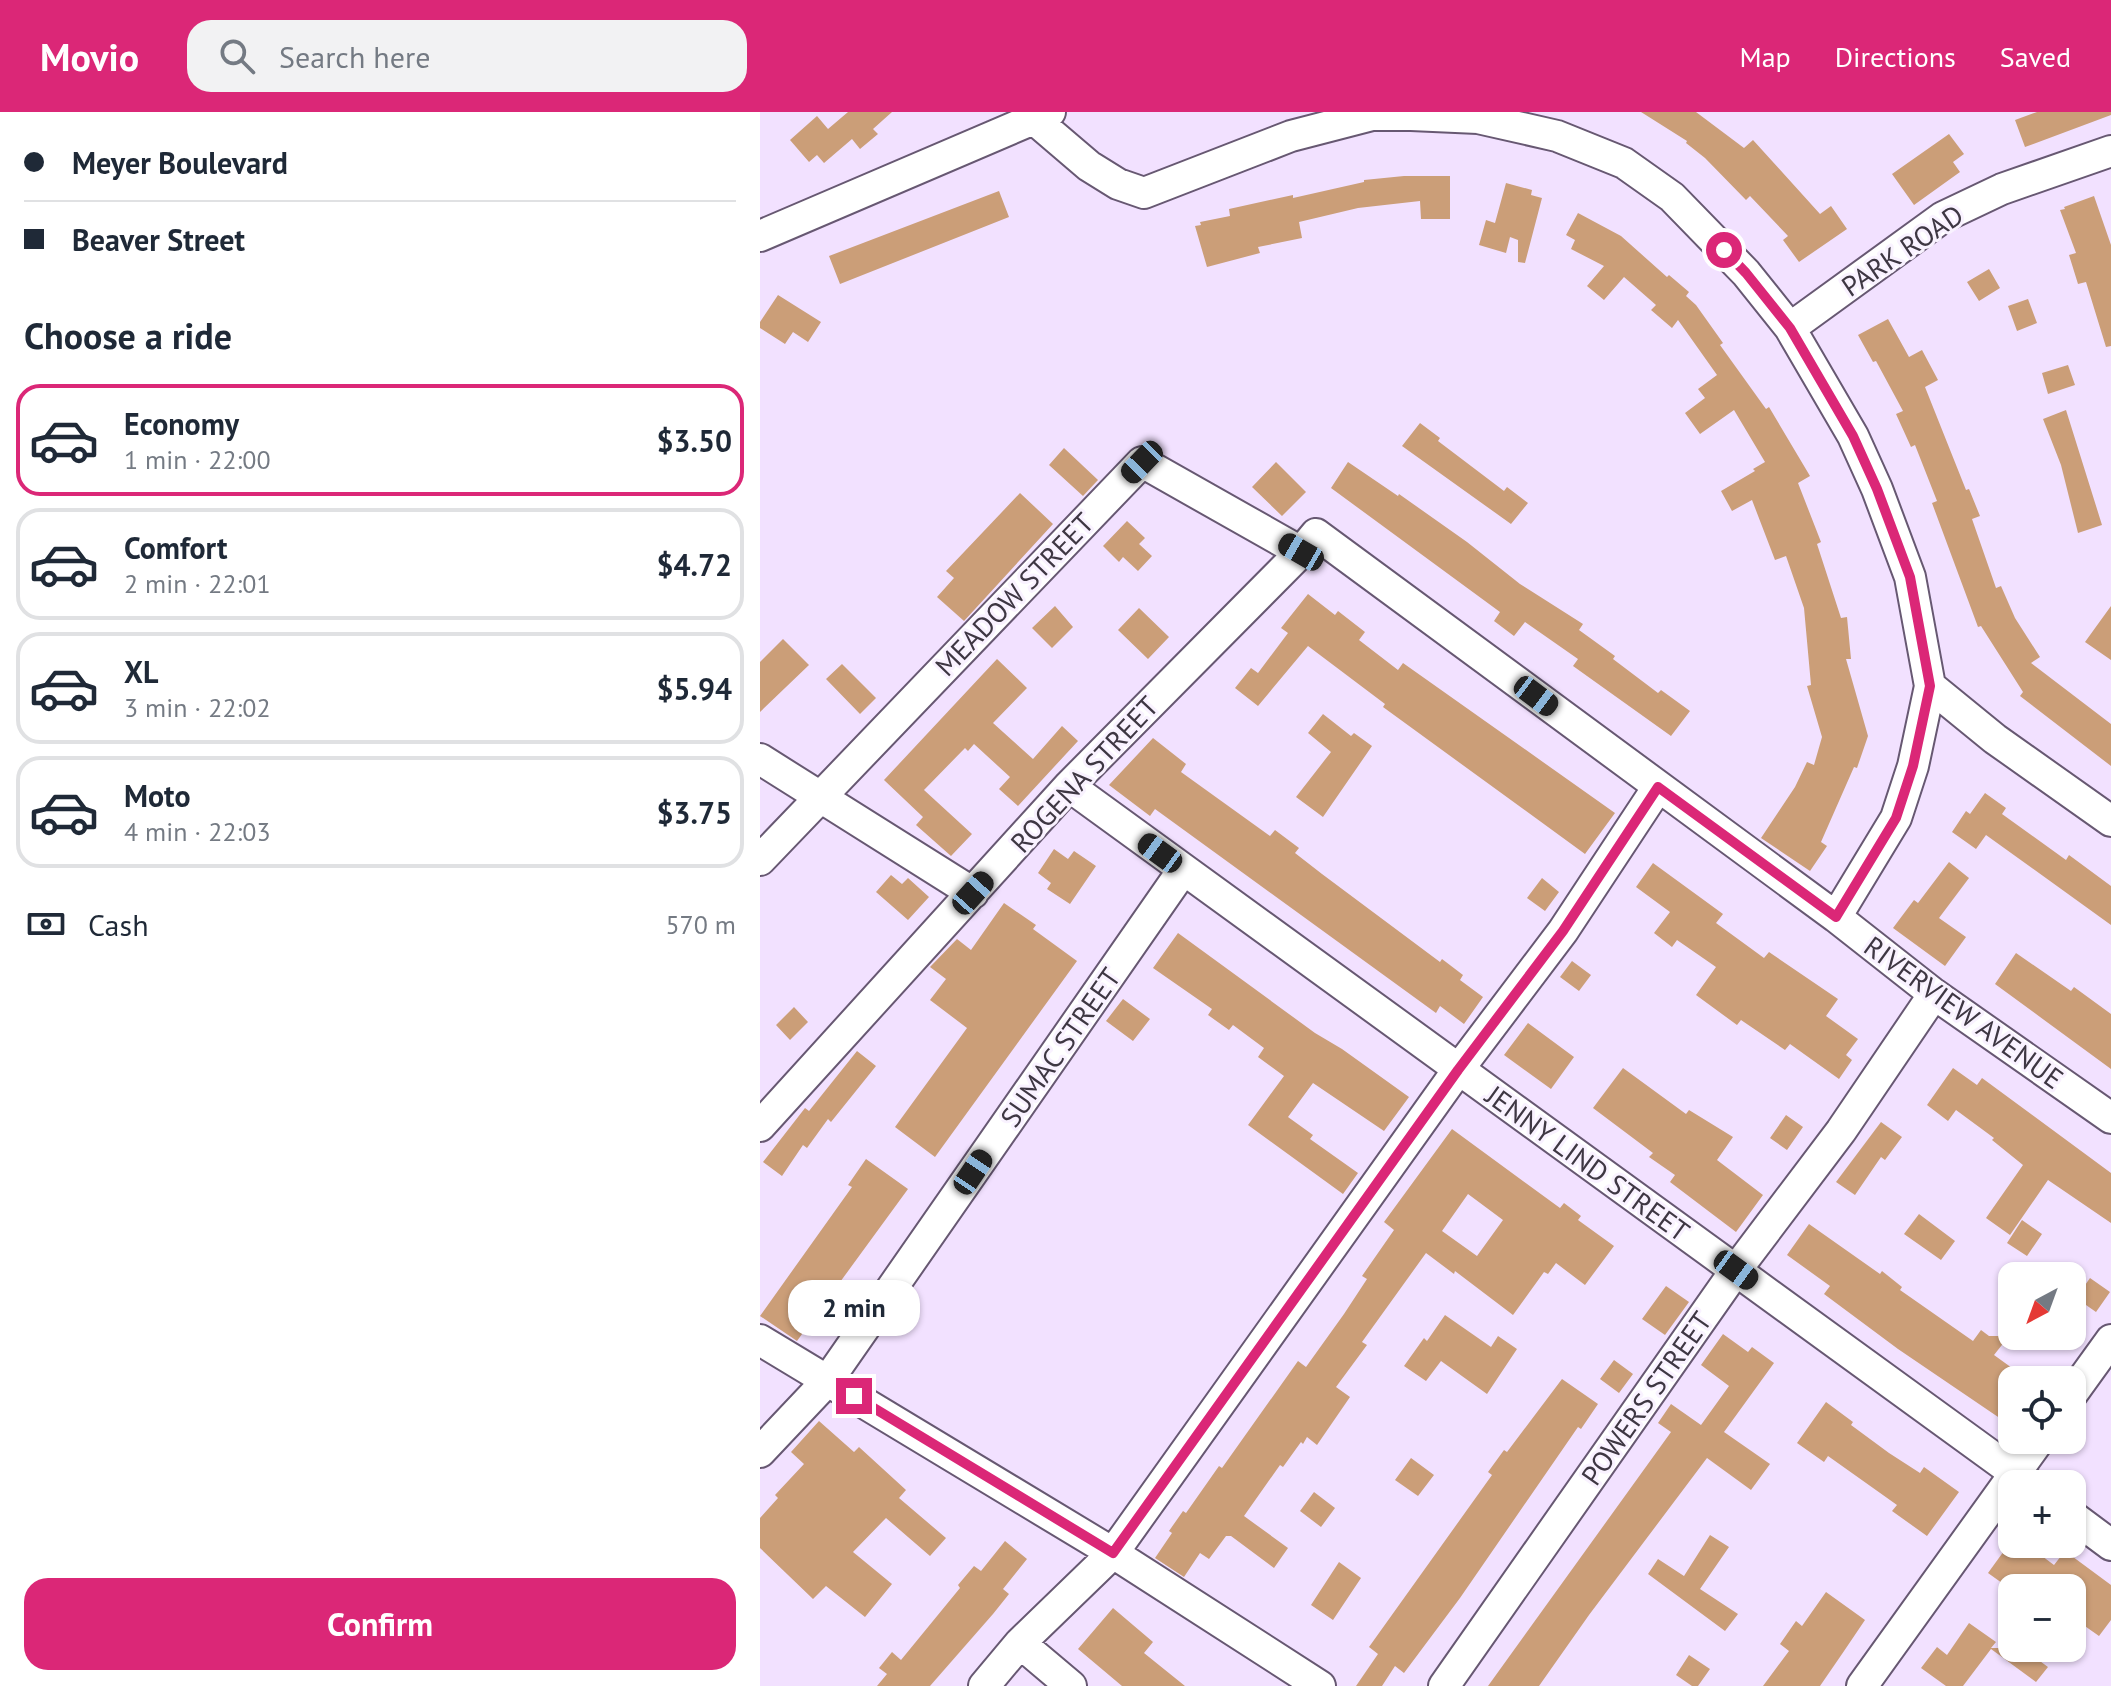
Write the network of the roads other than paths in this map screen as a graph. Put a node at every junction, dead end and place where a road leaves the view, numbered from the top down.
1 (1042, 115) edge
2 (2111, 151) edge
3 (760, 236) edge
4 (1790, 328) junction
5 (1308, 543) junction
6 (1930, 686) junction
7 (760, 759) edge
8 (1069, 786) junction
9 (1658, 787) junction
10 (820, 795) junction
11 (2111, 821) edge
12 (760, 860) edge
13 (1183, 870) junction
14 (973, 893) junction
15 (1836, 917) junction
16 (1934, 994) junction
17 (1458, 1070) junction
18 (2111, 1118) edge
19 (760, 1126) edge
20 (1736, 1270) junction
21 (760, 1340) edge
22 (2111, 1340) edge
23 (2086, 1375) edge
24 (828, 1380) junction
25 (760, 1452) edge
26 (2011, 1470) edge
27 (1998, 1509) edge
28 (2086, 1526) edge
29 (2111, 1545) edge
30 (1113, 1553) junction
31 (1020, 1643) junction
32 (984, 1686) edge
33 (1071, 1686) edge
34 (1320, 1686) edge
35 (1444, 1686) edge
36 (1862, 1686) edge

1 - 3 street
1 - 4 street
2 - 4 street, PARK ROAD
4 - 6 street
5 - 8 street, ROGENA STREET
5 - 9 street, RIVERVIEW AVENUE
5 - 10 street, MEADOW STREET
6 - 11 street
6 - 15 street
7 - 10 street
8 - 13 street, JENNY LIND STREET
8 - 14 street, ROGENA STREET
9 - 15 street, RIVERVIEW AVENUE
9 - 17 street
10 - 12 street, MEADOW STREET
10 - 14 street
13 - 17 street, JENNY LIND STREET
13 - 24 street, SUMAC STREET
14 - 19 street, ROGENA STREET
15 - 16 street, RIVERVIEW AVENUE
16 - 18 street, RIVERVIEW AVENUE
16 - 20 street, POWERS STREET
17 - 20 street, JENNY LIND STREET
17 - 30 street
20 - 26 street, JENNY LIND STREET
20 - 35 street, POWERS STREET
21 - 24 street
22 - 23 street
24 - 25 street, SUMAC STREET
24 - 30 street
27 - 36 street
28 - 29 street
30 - 31 street
30 - 34 street
31 - 32 street
31 - 33 street

